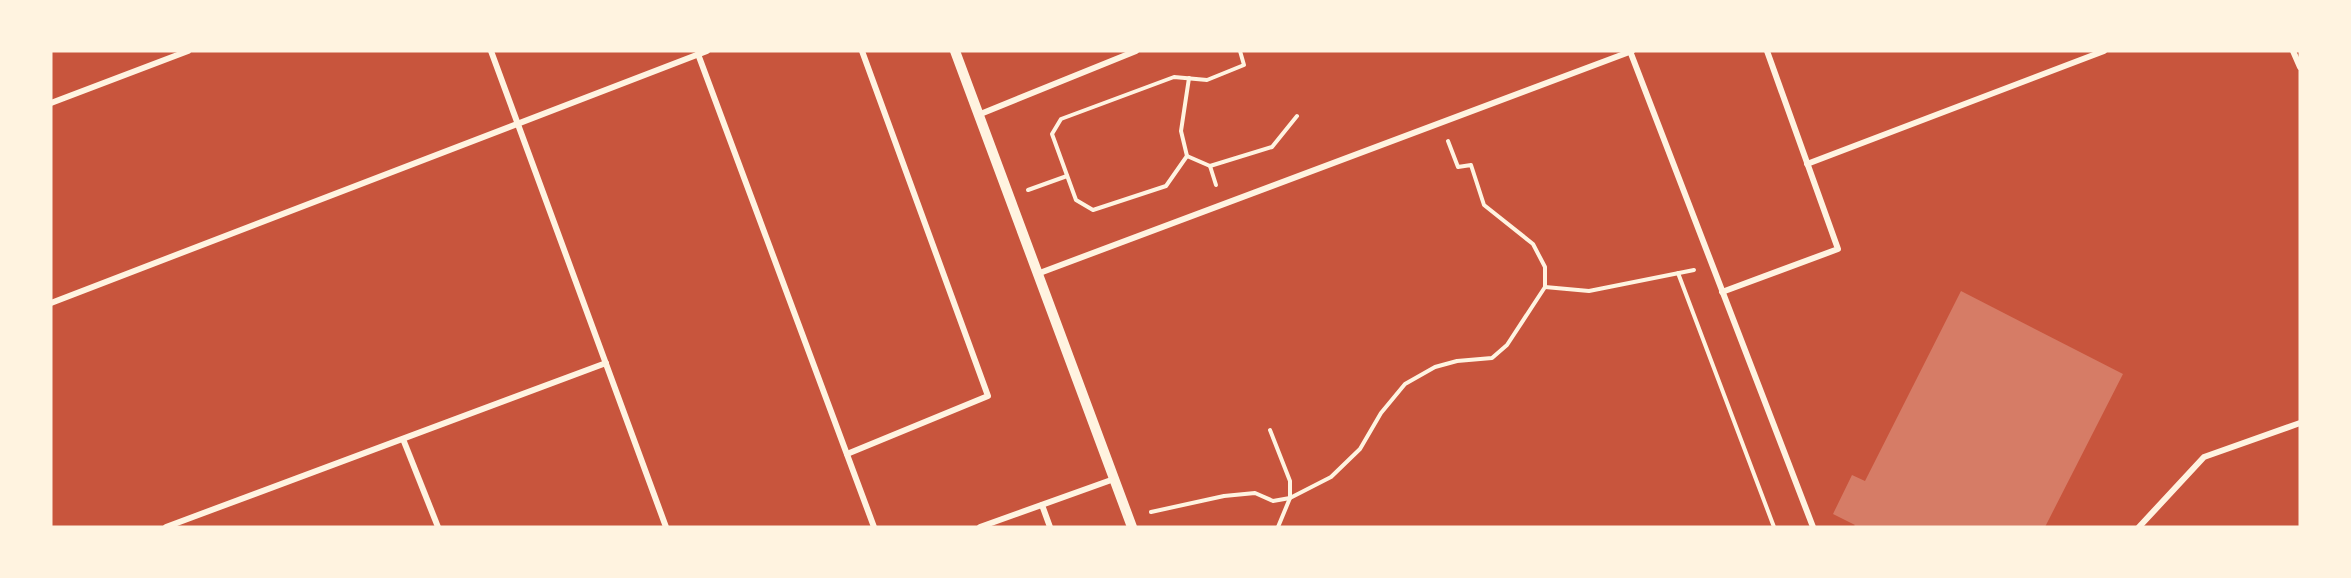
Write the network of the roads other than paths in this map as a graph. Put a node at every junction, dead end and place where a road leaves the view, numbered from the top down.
1 (188, 51) edge
2 (491, 51) edge
3 (706, 51) edge
4 (862, 51) edge
5 (955, 51) edge
6 (1630, 51) edge
7 (1767, 51) edge
8 (2104, 51) edge
9 (2293, 51) edge
10 (1133, 52) edge
11 (698, 54) junction
12 (2300, 67) edge
13 (51, 103) edge
14 (978, 115) junction
15 (516, 124) junction
16 (1807, 164) junction
17 (1037, 274) junction
18 (1722, 291) junction
19 (51, 303) edge
20 (606, 363) junction
21 (2300, 423) edge
22 (404, 439) junction
23 (847, 454) junction
24 (1114, 479) junction
25 (1042, 505) junction
26 (1130, 522) edge
27 (166, 527) edge
28 (438, 527) edge
29 (666, 527) edge
30 (874, 527) edge
31 (980, 527) edge
32 (1050, 527) edge
33 (1813, 527) edge
34 (2139, 527) edge

1 - 13 street
2 - 15 street
3 - 11 street
4 - 23 street
5 - 14 street
6 - 17 street
6 - 18 street
7 - 16 street
8 - 16 street
9 - 12 street
10 - 14 street
11 - 15 street
11 - 23 street
14 - 17 street
15 - 19 street
15 - 20 street
16 - 18 street
17 - 24 street
18 - 33 street
20 - 22 street
20 - 29 street
21 - 34 street
22 - 27 street
22 - 28 street
23 - 30 street
24 - 25 street
24 - 26 street
25 - 31 street
25 - 32 street

